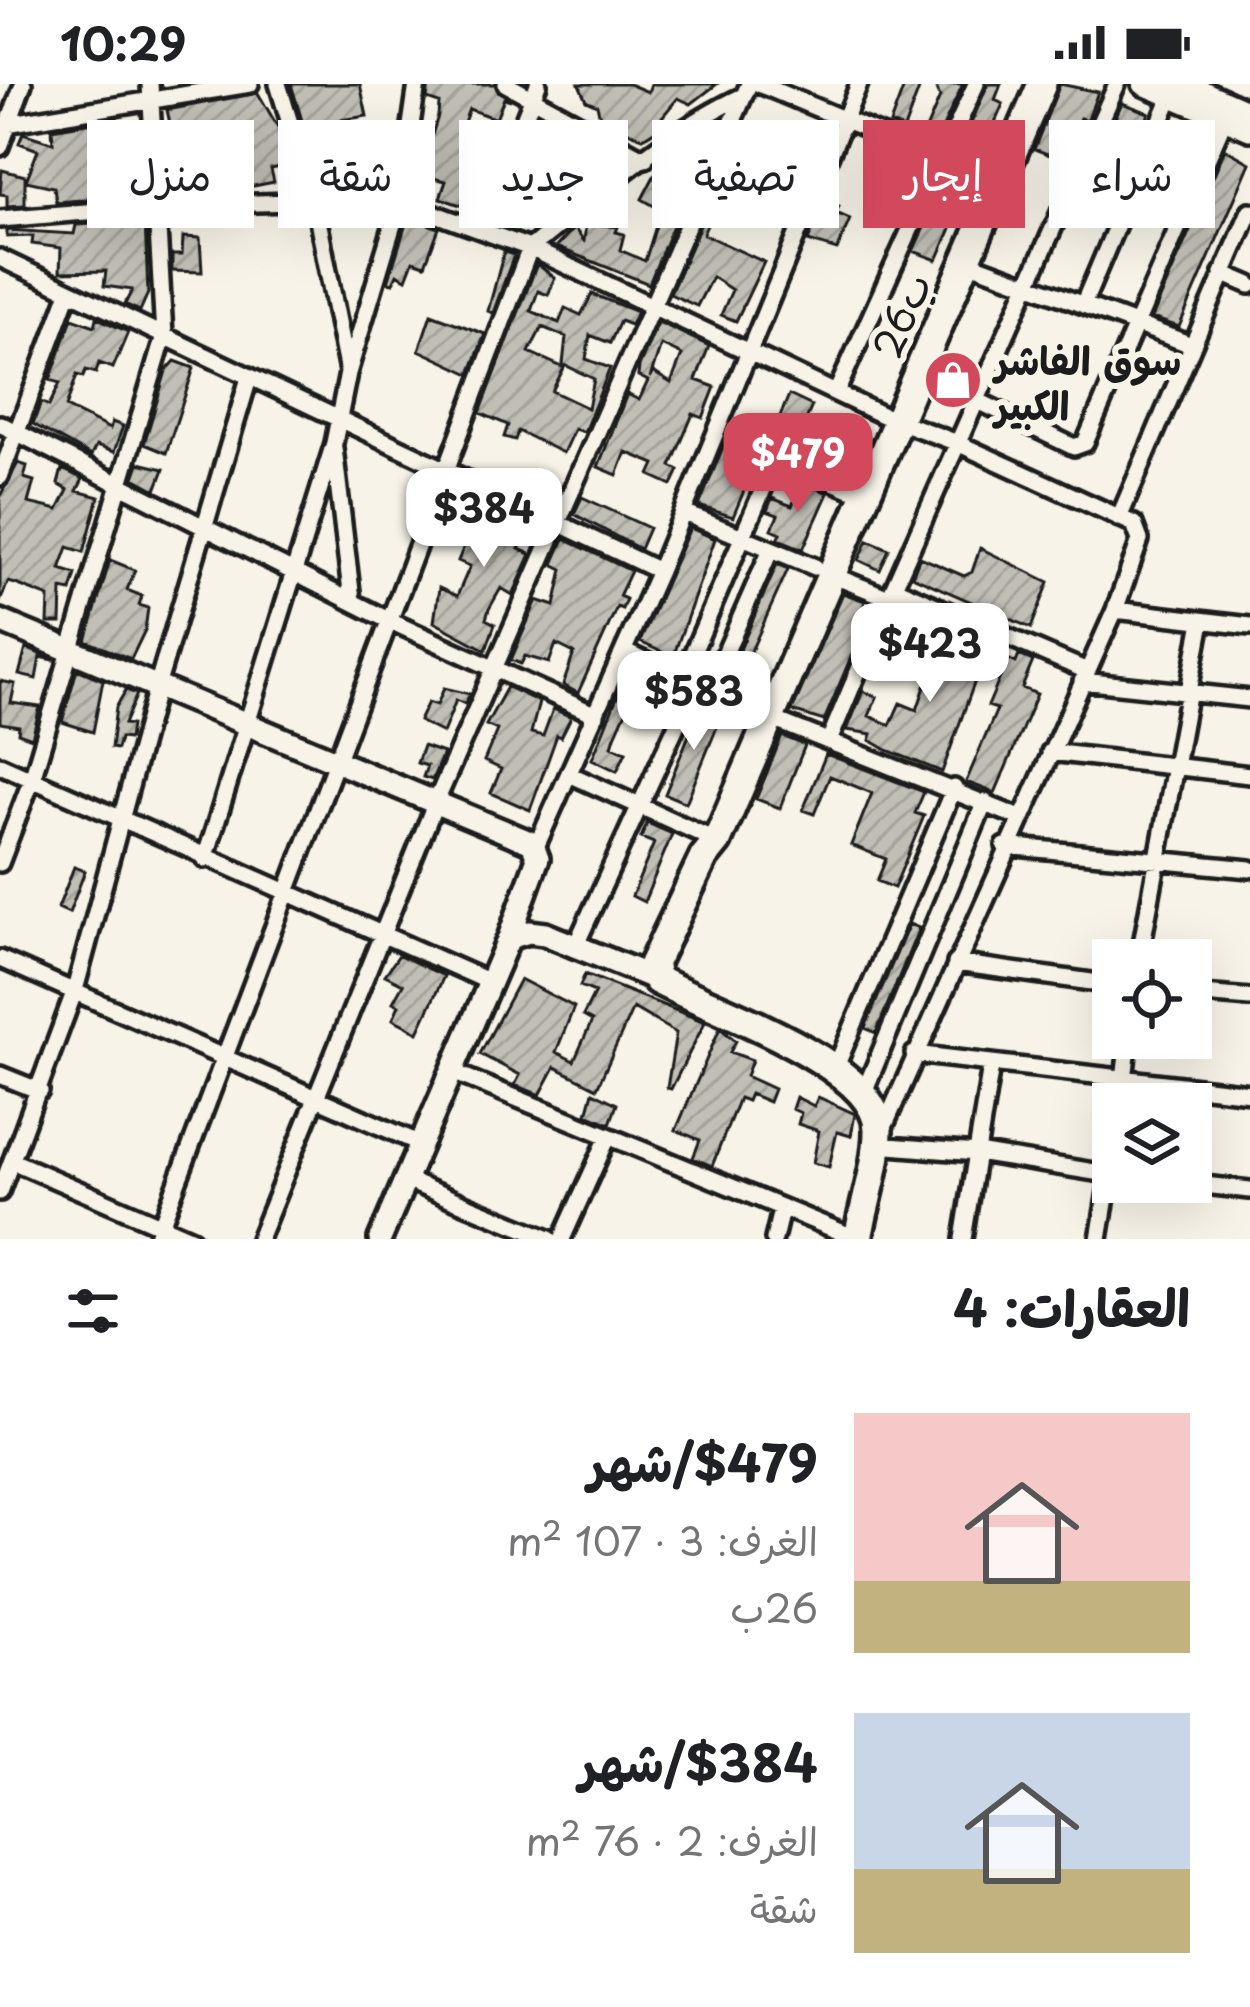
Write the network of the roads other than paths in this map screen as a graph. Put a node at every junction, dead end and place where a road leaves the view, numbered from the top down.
1 (22, 84) edge
2 (250, 84) edge
3 (278, 84) edge
4 (417, 84) edge
5 (506, 84) edge
6 (759, 84) edge
7 (859, 84) edge
8 (976, 84) edge
9 (1023, 84) edge
10 (1042, 84) edge
11 (1117, 84) edge
12 (1144, 84) edge
13 (1178, 88) edge
14 (536, 89) edge
15 (746, 90) edge
16 (150, 91) edge
17 (1250, 112) edge
18 (1225, 118) junction
19 (289, 120) edge
20 (412, 120) edge
21 (844, 120) junction
22 (961, 120) edge
23 (1008, 120) edge
24 (4, 126) edge
25 (863, 128) edge
26 (1250, 128) edge
27 (0, 147) edge
28 (645, 159) junction
29 (1250, 211) edge
30 (87, 212) edge
31 (435, 213) edge
32 (0, 219) edge
33 (160, 228) edge
34 (320, 228) edge
35 (392, 228) edge
36 (912, 228) edge
37 (965, 228) edge
38 (481, 229) junction
39 (530, 248) junction
40 (0, 258) edge
41 (965, 262) junction
42 (1222, 273) junction
43 (1027, 284) junction
44 (1250, 284) edge
45 (69, 292) junction
46 (655, 304) junction
47 (1083, 304) junction
48 (1136, 327) junction
49 (164, 336) junction
50 (1189, 344) junction
51 (746, 350) junction
52 (348, 373) junction
53 (249, 378) junction
54 (836, 393) junction
55 (974, 399) junction
56 (889, 419) junction
57 (338, 421) junction
58 (0, 424) edge
59 (16, 432) junction
60 (334, 442) junction
61 (955, 442) junction
62 (450, 470) junction
63 (0, 477) edge
64 (118, 482) junction
65 (850, 489) junction
66 (684, 512) junction
67 (1119, 518) junction
68 (203, 525) junction
69 (557, 527) junction
70 (742, 536) junction
71 (771, 550) junction
72 (822, 571) junction
73 (292, 572) junction
74 (659, 572) junction
75 (892, 593) junction
76 (352, 600) junction
77 (1115, 610) junction
78 (0, 620) edge
79 (1202, 621) junction
80 (392, 622) junction
81 (1250, 626) edge
82 (69, 647) junction
83 (625, 652) junction
84 (494, 670) junction
85 (1084, 676) junction
86 (158, 682) junction
87 (696, 684) junction
88 (1190, 694) junction
89 (1250, 699) edge
90 (596, 715) junction
91 (763, 716) junction
92 (248, 726) junction
93 (829, 741) junction
94 (1050, 752) junction
95 (338, 763) junction
96 (0, 765) edge
97 (1177, 768) junction
98 (569, 775) junction
99 (1250, 775) edge
100 (32, 779) junction
101 (953, 788) junction
102 (985, 802) junction
103 (435, 804) junction
104 (637, 804) junction
105 (1018, 817) junction
106 (120, 819) junction
107 (709, 845) junction
108 (1005, 846) junction
109 (536, 847) junction
110 (205, 860) junction
111 (1157, 860) junction
112 (0, 863) edge
113 (1250, 869) edge
114 (285, 895) junction
115 (385, 937) junction
116 (509, 938) junction
117 (1143, 939) edge
118 (574, 949) junction
119 (0, 959) edge
120 (956, 964) junction
121 (654, 978) junction
122 (1092, 982) edge
123 (492, 983) junction
124 (75, 990) junction
125 (1212, 995) edge
126 (1250, 998) edge
127 (914, 1054) junction
128 (225, 1059) junction
129 (1127, 1059) edge
130 (991, 1066) junction
131 (835, 1069) junction
132 (453, 1072) junction
133 (0, 1075) edge
134 (1124, 1081) junction
135 (40, 1091) junction
136 (864, 1092) junction
137 (1250, 1094) edge
138 (319, 1099) junction
139 (608, 1137) junction
140 (421, 1144) junction
141 (876, 1144) junction
142 (976, 1153) junction
143 (12, 1161) junction
144 (1092, 1172) edge
145 (406, 1180) junction
146 (1212, 1186) edge
147 (1250, 1190) edge
148 (0, 1192) edge
149 (1106, 1203) edge
150 (781, 1210) junction
151 (158, 1232) edge
152 (192, 1239) edge
153 (259, 1239) edge
154 (380, 1239) edge
155 (549, 1239) edge
156 (562, 1239) edge
157 (774, 1239) edge
158 (858, 1239) edge
159 (963, 1239) edge
160 (1099, 1239) edge

1 - 24 street
2 - 16 street
3 - 19 street
4 - 20 street
5 - 14 street
6 - 21 street
7 - 21 street
8 - 22 street
9 - 23 highway, 26ب
10 - 41 highway, 26ب
11 - 43 street
12 - 13 street
13 - 17 street
13 - 18 street
13 - 47 street
14 - 28 street
14 - 38 street
15 - 28 street
15 - 46 street
16 - 24 street
18 - 26 street
18 - 48 street
21 - 25 street
21 - 51 street
24 - 27 street
28 - 39 street
29 - 42 street
30 - 32 street
31 - 38 street
33 - 49 street
34 - 52 street
35 - 52 street
36 - 54 street
37 - 56 highway, 26ب
38 - 39 street
39 - 46 street
39 - 62 street
40 - 45 street
41 - 43 street
41 - 56 highway, 26ب
42 - 44 street
42 - 50 street
43 - 47 street
43 - 55 street
45 - 49 street
45 - 59 street
46 - 51 street
46 - 69 street
47 - 48 street
48 - 50 street
48 - 55 street
49 - 53 street
49 - 64 street
50 - 67 street
51 - 54 street
51 - 66 street
52 - 57 street
53 - 57 street
53 - 68 street
54 - 56 street
55 - 61 street
56 - 61 street
56 - 65 highway, 26ب
56 - 72 highway, 26ب
57 - 60 street
57 - 62 street
58 - 59 street
59 - 63 street
59 - 64 street
60 - 73 street
60 - 76 street
61 - 67 street
61 - 75 street
62 - 69 street
62 - 80 street
64 - 68 street
64 - 82 street
65 - 70 street
65 - 72 highway, 26ب
66 - 70 street
66 - 74 street
67 - 77 street
68 - 73 street
68 - 86 street
69 - 74 street
69 - 84 street
70 - 71 street
70 - 87 street
71 - 72 street
71 - 87 street
72 - 75 street
72 - 91 highway, 26ب
73 - 76 street
73 - 92 street
74 - 83 street
75 - 85 street
75 - 93 street
76 - 80 street
77 - 79 street
77 - 85 street
78 - 82 street
79 - 81 street
79 - 88 street
80 - 84 street
80 - 95 street
82 - 86 street
82 - 100 street
83 - 87 street
83 - 90 street
84 - 90 street
84 - 103 street
85 - 88 street
85 - 94 street
86 - 92 street
86 - 106 street
87 - 91 street
87 - 104 street
88 - 89 street
88 - 97 street
90 - 98 street
91 - 93 street
91 - 107 highway, 26ب
92 - 95 street
92 - 110 street
93 - 101 street
94 - 97 street
94 - 105 street
95 - 103 street
95 - 114 street
96 - 100 street
97 - 99 street
97 - 111 street
98 - 104 street
98 - 109 street
100 - 106 street
100 - 112 street
101 - 102 street
101 - 131 street
102 - 105 street
102 - 136 street
103 - 109 street
103 - 115 street
104 - 107 street
104 - 118 street
105 - 108 street
106 - 110 street
106 - 124 street
107 - 121 highway, 26ب
108 - 111 street
108 - 120 street
109 - 116 street
110 - 114 street
111 - 113 street
111 - 117 street
114 - 115 street
114 - 128 street
115 - 123 street
115 - 138 street
116 - 118 street
116 - 123 street
118 - 121 street
119 - 124 street
120 - 122 street
120 - 127 street
121 - 131 highway
123 - 132 street
124 - 128 street
124 - 135 street
125 - 126 street
127 - 130 street
127 - 141 street
128 - 138 street
128 - 151 street
129 - 134 street
130 - 134 street
130 - 142 street
131 - 136 highway
132 - 139 street
132 - 140 street
133 - 135 street
134 - 137 street
135 - 143 street
136 - 141 highway
138 - 140 street
138 - 153 street
139 - 150 street
139 - 156 street
140 - 145 street
141 - 142 street
141 - 158 highway
142 - 144 street
142 - 159 street
143 - 148 street
143 - 151 street
145 - 154 street
145 - 155 street
146 - 147 street
149 - 160 street
150 - 157 street
150 - 158 street
151 - 152 street

